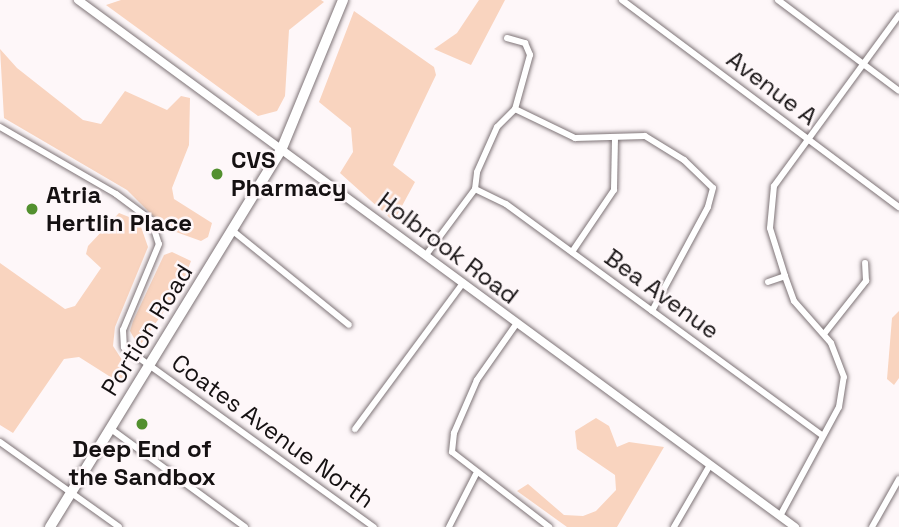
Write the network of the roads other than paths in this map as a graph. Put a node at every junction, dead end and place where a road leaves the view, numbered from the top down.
1 (78, 0) edge
2 (344, 0) edge
3 (622, 0) edge
4 (778, 0) edge
5 (899, 15) edge
6 (508, 37) dead end
7 (862, 64) junction
8 (899, 91) edge
9 (515, 109) junction
10 (0, 127) edge
11 (615, 138) junction
12 (807, 138) junction
13 (282, 148) junction
14 (475, 189) junction
15 (899, 206) edge
16 (233, 231) junction
17 (572, 251) junction
18 (426, 255) junction
19 (865, 263) dead end
20 (785, 276) junction
21 (768, 282) dead end
22 (463, 283) junction
23 (652, 311) junction
24 (517, 323) junction
25 (348, 325) dead end
26 (824, 334) junction
27 (149, 366) junction
28 (111, 429) junction
29 (355, 429) dead end
30 (822, 435) junction
31 (0, 442) edge
32 (710, 465) junction
33 (476, 474) junction
34 (899, 479) edge
35 (72, 491) junction
36 (780, 516) junction
37 (50, 527) edge
38 (119, 527) edge
39 (245, 527) edge
40 (373, 527) edge
41 (449, 527) edge
42 (549, 527) edge
43 (674, 527) edge
44 (795, 527) edge
45 (872, 527) edge

1 - 13 street, Holbrook Road
2 - 13 main road, Portion Road
3 - 12 street, Avenue A
4 - 7 street
5 - 7 street
6 - 9 street
7 - 8 street
7 - 12 street
9 - 11 street
9 - 14 street
10 - 27 street
11 - 17 street
11 - 23 street
12 - 15 street, Avenue A
12 - 20 street
13 - 16 main road, Portion Road
13 - 18 street, Holbrook Road
14 - 17 street, Bea Avenue
14 - 18 street
16 - 25 street
16 - 27 main road, Portion Road
17 - 23 street, Bea Avenue
18 - 22 street, Holbrook Road
19 - 26 street
20 - 21 street
20 - 26 street
22 - 24 street, Holbrook Road
22 - 29 street
23 - 30 street, Bea Avenue
24 - 32 street, Holbrook Road
24 - 33 street
26 - 30 street
27 - 28 main road, Portion Road
27 - 40 street, Coates Avenue North
28 - 35 main road, Portion Road
28 - 39 street
30 - 36 street
31 - 35 street
32 - 36 street, Holbrook Road
32 - 43 street
33 - 41 street
33 - 42 street
34 - 45 street
35 - 37 main road, Portion Road
35 - 38 street
36 - 44 street, Holbrook Road

